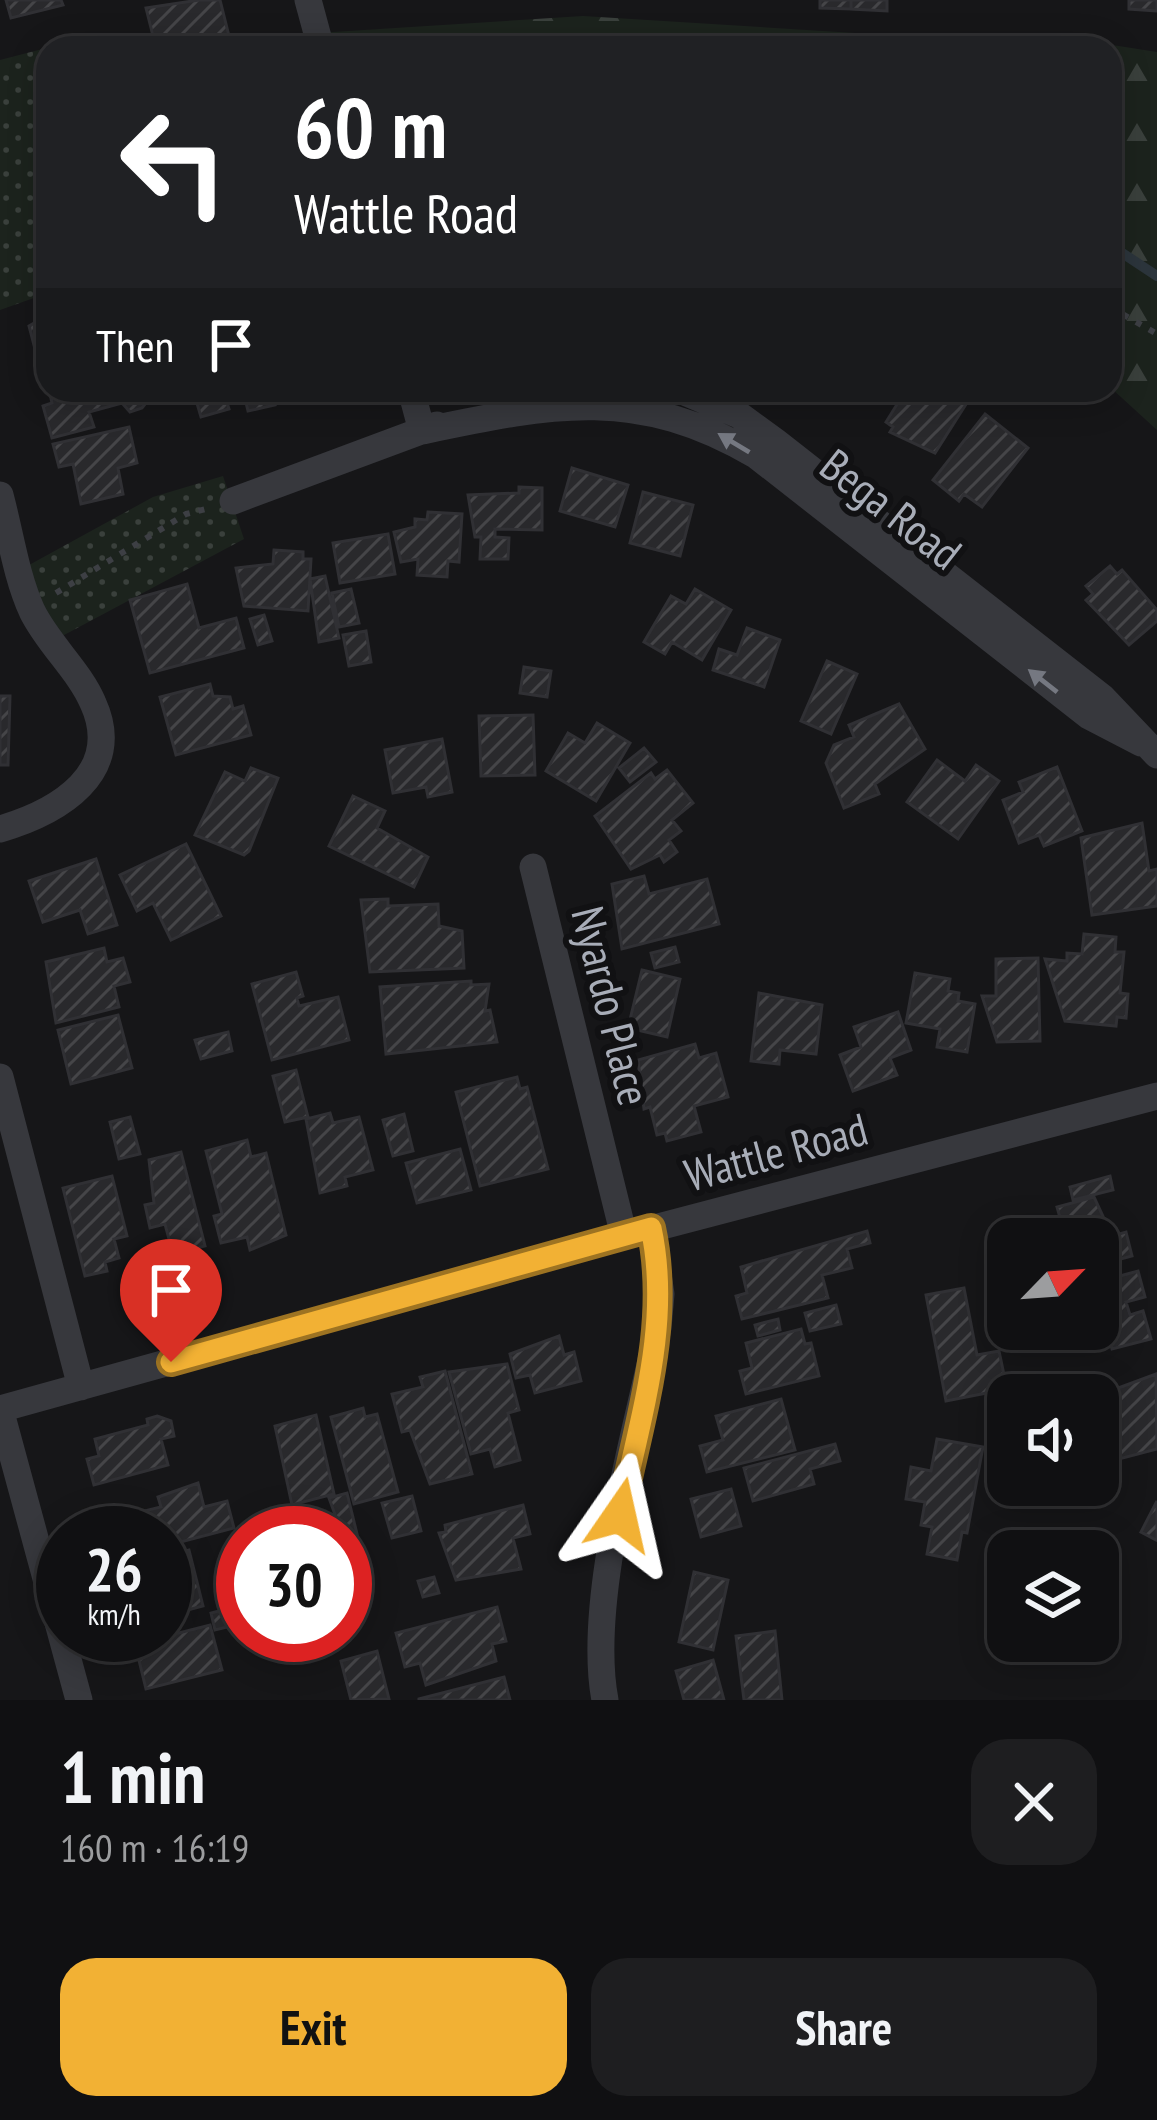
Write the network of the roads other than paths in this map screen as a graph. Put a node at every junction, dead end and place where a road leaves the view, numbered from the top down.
1 (308, 0) edge
2 (318, 36) edge
3 (414, 402) edge
4 (495, 402) edge
5 (708, 402) edge
6 (422, 431) junction
7 (0, 495) edge
8 (232, 501) road end
9 (1149, 749) edge
10 (0, 829) edge
11 (533, 867) dead end
12 (0, 1077) edge
13 (1157, 1096) edge
14 (637, 1232) junction
15 (81, 1388) junction
16 (0, 1409) edge
17 (79, 1700) edge
18 (604, 1700) edge

1 - 2 street
3 - 6 street
4 - 6 street, Bega Road
5 - 9 street, Bega Road
6 - 8 street, Bega Road
9 -> 6 street, Bega Road
7 - 10 street
11 - 14 street, Nyardo Place
12 - 15 street
13 - 14 street, Wattle Road
14 - 15 street, Wattle Road
14 - 18 street, Nyardo Place
15 - 16 street, Wattle Road
16 - 17 street

